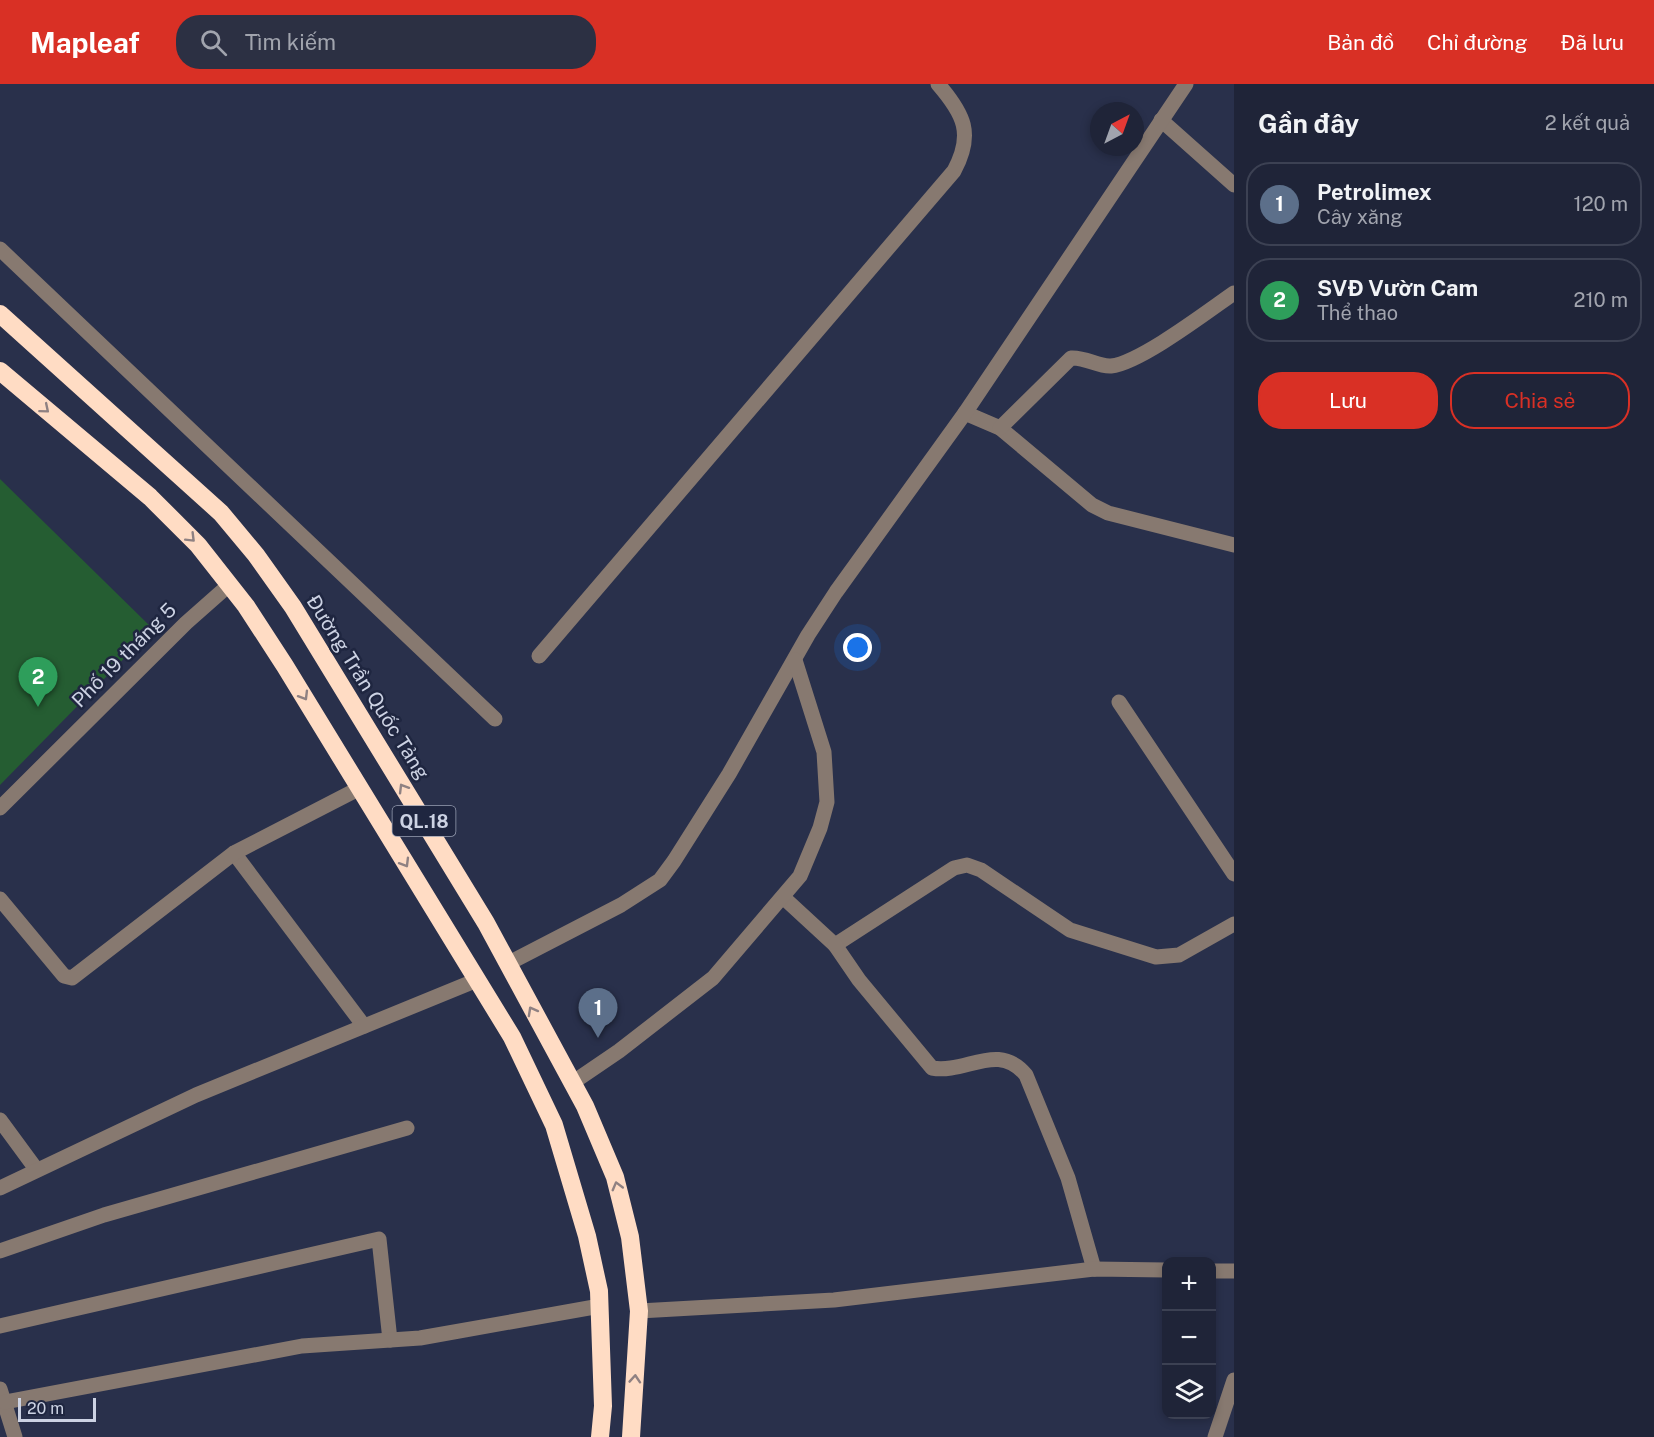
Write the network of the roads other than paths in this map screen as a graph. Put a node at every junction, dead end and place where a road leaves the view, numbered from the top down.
1 (938, 84) edge
2 (1186, 84) edge
3 (1161, 120) junction
4 (1234, 185) edge
5 (0, 249) edge
6 (1234, 293) edge
7 (0, 314) edge
8 (0, 371) edge
9 (965, 413) junction
10 (1000, 428) junction
11 (1234, 545) edge
12 (229, 585) junction
13 (539, 656) dead end
14 (795, 660) junction
15 (1119, 702) dead end
16 (495, 719) dead end
17 (360, 788) junction
18 (0, 808) edge
19 (234, 853) junction
20 (1234, 874) edge
21 (784, 898) junction
22 (0, 899) edge
23 (1234, 924) edge
24 (835, 945) junction
25 (507, 964) junction
26 (477, 980) junction
27 (364, 1026) junction
28 (572, 1083) junction
29 (0, 1120) edge
30 (407, 1128) dead end
31 (36, 1169) junction
32 (0, 1188) edge
33 (0, 1251) edge
34 (1094, 1269) junction
35 (1162, 1270) edge
36 (1216, 1271) edge
37 (1234, 1271) edge
38 (600, 1306) junction
39 (639, 1311) junction
40 (0, 1326) edge
41 (390, 1340) junction
42 (1234, 1380) edge
43 (3, 1395) edge
44 (15, 1437) edge
45 (600, 1437) edge
46 (631, 1437) edge
47 (1215, 1437) edge

1 - 13 street
2 - 3 street
3 - 4 street
3 - 9 street
5 - 16 street
6 - 10 street
25 -> 7 highway, Đường Trần Quốc Tảng / QL.18
8 -> 12 highway, QL.18
9 - 10 street
9 - 14 street
10 - 11 street
12 -> 17 highway, QL.18
12 - 18 street, Phố 19 tháng 5
14 - 21 street
14 - 25 street
15 - 20 street
17 - 19 street
17 -> 26 highway, QL.18
19 - 22 street
19 - 27 street
21 - 24 street
21 - 28 street
23 - 24 street
24 - 34 street
28 -> 25 highway, Đường Trần Quốc Tảng / QL.18
26 - 27 street
26 - 38 highway, QL.18
27 - 31 street
39 -> 28 highway, Đường Trần Quốc Tảng / QL.18
29 - 31 street
30 - 33 street
31 - 32 street
34 - 35 street
34 - 39 street
36 - 37 street
38 - 41 street
38 - 45 highway, QL.18
46 -> 39 highway, Đường Trần Quốc Tảng / QL.18
40 - 41 street
41 - 43 street
42 - 47 street
43 - 44 street

